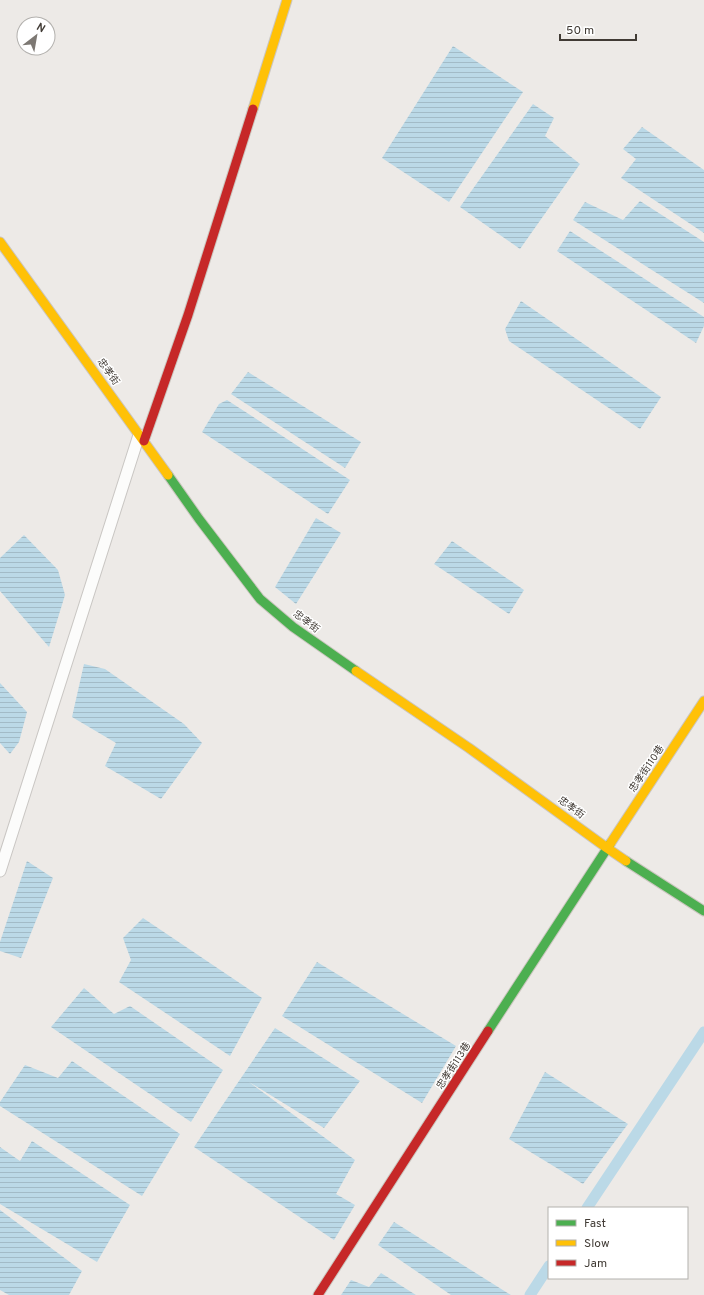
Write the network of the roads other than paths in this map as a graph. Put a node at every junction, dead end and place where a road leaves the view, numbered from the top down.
1 (287, 0) edge
2 (0, 242) edge
3 (141, 438) junction
4 (704, 701) edge
5 (607, 848) junction
6 (0, 871) edge
7 (704, 911) edge
8 (318, 1295) edge

1 - 3 street
2 - 3 street, 忠孝街
3 - 5 street, 忠孝街
3 - 6 street
4 - 5 street, 忠孝街110巷
5 - 7 street, 忠孝街
5 - 8 street, 忠孝街113巷

